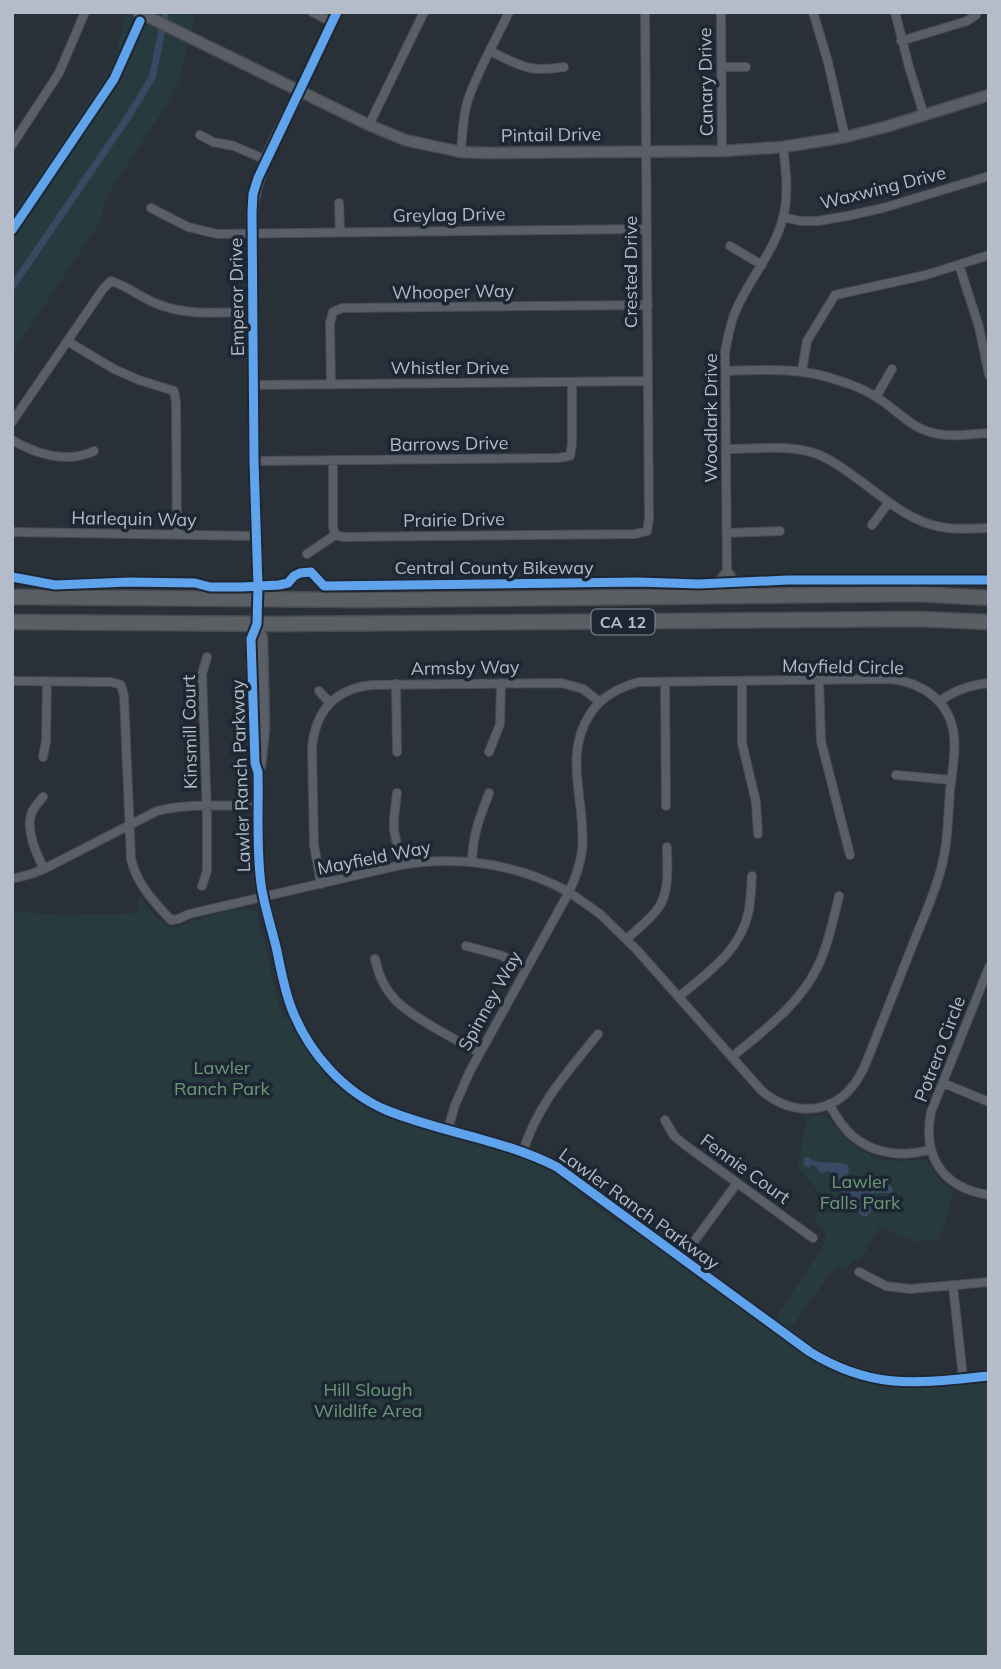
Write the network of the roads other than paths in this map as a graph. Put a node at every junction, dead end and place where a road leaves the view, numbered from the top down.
1 (85, 12) edge
2 (313, 12) edge
3 (337, 12) edge
4 (424, 12) edge
5 (509, 12) edge
6 (645, 12) edge
7 (720, 12) edge
8 (813, 12) edge
9 (895, 12) edge
10 (976, 12) edge
11 (143, 15) edge
12 (332, 22) junction
13 (901, 41) junction
14 (490, 51) junction
15 (564, 67) dead end
16 (722, 67) junction
17 (746, 67) dead end
18 (300, 92) junction
19 (989, 95) edge
20 (924, 115) junction
21 (369, 125) junction
22 (200, 135) dead end
23 (845, 137) junction
24 (12, 145) edge
25 (783, 147) junction
26 (722, 151) junction
27 (461, 152) junction
28 (646, 152) junction
29 (266, 160) junction
30 (989, 176) edge
31 (339, 203) dead end
32 (151, 208) dead end
33 (783, 217) junction
34 (646, 229) junction
35 (340, 232) junction
36 (252, 235) junction
37 (730, 246) dead end
38 (989, 256) edge
39 (762, 265) junction
40 (959, 265) junction
41 (648, 305) junction
42 (253, 312) junction
43 (67, 341) junction
44 (892, 369) dead end
45 (725, 371) junction
46 (802, 371) junction
47 (989, 375) edge
48 (647, 381) junction
49 (572, 383) junction
50 (331, 384) junction
51 (253, 385) junction
52 (876, 397) junction
53 (12, 422) edge
54 (989, 433) edge
55 (12, 440) edge
56 (726, 449) junction
57 (94, 451) dead end
58 (254, 461) junction
59 (332, 461) junction
60 (889, 502) junction
61 (872, 525) dead end
62 (989, 528) edge
63 (647, 531) joint
64 (780, 531) dead end
65 (12, 532) edge
66 (727, 533) junction
67 (335, 534) junction
68 (177, 535) junction
69 (256, 536) junction
70 (307, 554) dead end
71 (727, 576) junction
72 (754, 596) junction
73 (12, 597) edge
74 (699, 597) junction
75 (989, 598) edge
76 (258, 600) junction
77 (12, 622) edge
78 (989, 622) edge
79 (257, 624) junction
80 (207, 657) dead end
81 (12, 681) edge
82 (47, 681) junction
83 (819, 681) junction
84 (665, 682) junction
85 (742, 682) junction
86 (501, 683) junction
87 (989, 683) edge
88 (396, 684) junction
89 (319, 691) dead end
90 (600, 702) junction
91 (939, 702) junction
92 (330, 703) junction
93 (397, 752) dead end
94 (489, 752) dead end
95 (43, 757) dead end
96 (896, 775) dead end
97 (951, 780) junction
98 (397, 793) dead end
99 (489, 793) dead end
100 (43, 797) dead end
101 (207, 805) junction
102 (259, 806) junction
103 (666, 806) dead end
104 (129, 824) junction
105 (758, 834) dead end
106 (667, 847) dead end
107 (850, 855) dead end
108 (472, 862) junction
109 (401, 865) junction
110 (44, 869) junction
111 (752, 876) dead end
112 (12, 879) edge
113 (321, 884) junction
114 (202, 886) dead end
115 (569, 892) junction
116 (839, 896) dead end
117 (264, 897) junction
118 (627, 939) junction
119 (466, 946) dead end
120 (374, 959) dead end
121 (527, 967) junction
122 (989, 967) edge
123 (679, 997) junction
124 (598, 1034) dead end
125 (480, 1052) junction
126 (732, 1057) junction
127 (943, 1083) junction
128 (989, 1101) edge
129 (829, 1104) junction
130 (665, 1120) dead end
131 (448, 1129) junction
132 (931, 1149) junction
133 (523, 1151) junction
134 (737, 1183) junction
135 (989, 1195) edge
136 (813, 1238) dead end
137 (682, 1258) junction
138 (859, 1272) dead end
139 (989, 1282) edge
140 (953, 1286) junction
141 (989, 1376) edge
142 (963, 1378) junction

1 - 24 street
2 - 12 street
3 - 12 street, Emperor Drive
4 - 21 street
5 - 14 street
6 - 28 street, Crested Drive
7 - 16 street, Canary Drive
8 - 23 street
9 - 13 street
10 - 13 street
11 - 18 street, Pintail Drive
12 - 18 street, Emperor Drive
13 - 20 street
14 - 15 street
14 - 27 street
16 - 17 street
16 - 26 street, Canary Drive
18 - 21 street, Pintail Drive
18 - 29 street, Emperor Drive
19 - 20 street, Pintail Drive
20 - 23 street, Pintail Drive
21 - 27 street, Pintail Drive
22 - 29 street
23 - 25 street, Pintail Drive
25 - 26 street, Pintail Drive
25 - 33 street, Woodlark Drive
26 - 28 street, Pintail Drive
27 - 28 street, Pintail Drive
28 - 34 street, Crested Drive
29 - 36 street, Emperor Drive
30 - 33 street, Waxwing Drive
31 - 35 street
32 - 36 street, Greylag Drive
33 - 39 street, Woodlark Drive
34 - 35 street, Greylag Drive
34 - 41 street, Crested Drive
35 - 36 street, Greylag Drive
36 - 42 street, Emperor Drive
37 - 39 street
38 - 40 street
39 - 45 street, Woodlark Drive
40 - 46 street
40 - 47 street
41 - 48 street, Crested Drive
41 - 50 street, Whooper Way
42 - 43 street
42 - 51 street, Emperor Drive
43 - 53 street
43 - 68 street
44 - 52 street
45 - 46 street
45 - 56 street, Woodlark Drive
46 - 52 street
48 - 49 street, Whistler Drive
48 - 63 street, Crested Drive
49 - 50 street, Whistler Drive
49 - 59 street, Barrows Drive
50 - 51 street, Whistler Drive
51 - 58 street, Emperor Drive
52 - 54 street
55 - 57 street
56 - 60 street
56 - 66 street, Woodlark Drive
58 - 59 street, Barrows Drive
58 - 69 street, Emperor Drive
59 - 67 street
60 - 61 street
60 - 62 street
63 - 67 street, Prairie Drive
64 - 66 street
65 - 68 street, Harlequin Way
66 - 71 street, Woodlark Drive
67 - 70 street
68 - 69 street, Harlequin Way
69 - 76 street, Emperor Drive
71 - 72 highway
71 - 74 highway
72 - 74 highway, CA 12
72 - 75 highway, CA 12
73 - 76 highway, CA 12
74 - 76 highway, CA 12
76 - 79 street, Lawler Ranch Parkway
77 - 79 highway, CA 12
78 - 79 highway, CA 12
79 - 102 street, Lawler Ranch Parkway
80 - 101 street, Kinsmill Court
81 - 82 street
82 - 95 street
82 - 104 street
83 - 85 street, Mayfield Circle
83 - 91 street, Mayfield Circle
83 - 107 street
84 - 85 street, Mayfield Circle
84 - 90 street, Mayfield Circle
84 - 103 street
85 - 105 street
86 - 88 street, Armsby Way
86 - 90 street, Armsby Way
86 - 94 street
87 - 91 street
88 - 92 street, Armsby Way
88 - 93 street
89 - 92 street
90 - 115 street, Mayfield Circle
91 - 97 street
92 - 113 street
96 - 97 street
97 - 129 street
98 - 109 street
99 - 108 street
100 - 110 street
101 - 102 street
101 - 104 street
101 - 114 street, Kinsmill Court
102 - 117 street, Lawler Ranch Parkway
104 - 110 street
104 - 117 street, Mayfield Way
106 - 118 street
108 - 109 street, Mayfield Way
108 - 115 street, Mayfield Way
109 - 113 street, Mayfield Way
110 - 112 street
111 - 123 street
113 - 117 street, Mayfield Way
115 - 118 street
115 - 121 street, Spinney Way
116 - 126 street
117 - 131 street, Lawler Ranch Parkway
118 - 123 street
119 - 121 street
120 - 125 street
121 - 125 street, Spinney Way
122 - 127 street, Potrero Circle
123 - 126 street
124 - 133 street
125 - 131 street, Spinney Way
126 - 129 street
127 - 128 street
127 - 132 street, Potrero Circle
129 - 132 street
130 - 134 street, Fennie Court
131 - 133 street, Lawler Ranch Parkway
132 - 135 street
133 - 137 street, Lawler Ranch Parkway
134 - 136 street, Fennie Court
134 - 137 street
137 - 142 street, Lawler Ranch Parkway
138 - 140 street
139 - 140 street
140 - 142 street
141 - 142 street, Lawler Ranch Parkway

